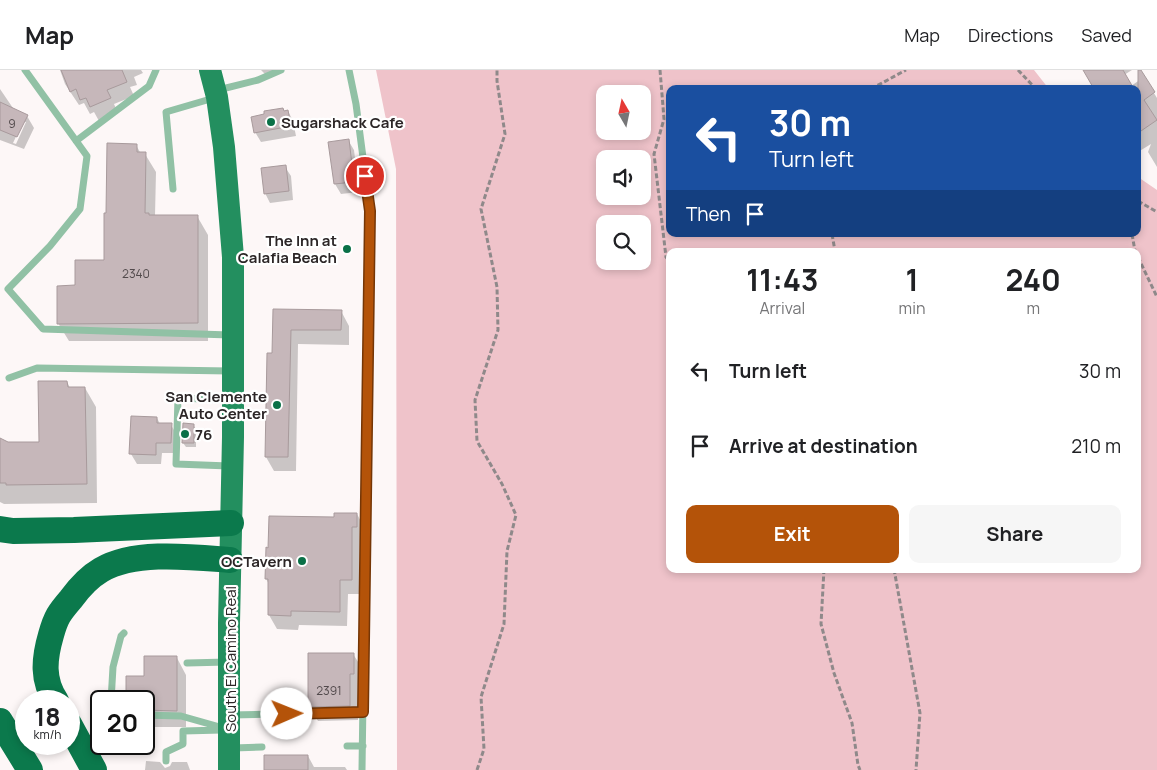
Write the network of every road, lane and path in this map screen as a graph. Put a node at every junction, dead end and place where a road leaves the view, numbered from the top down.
1 (25, 70) edge
2 (156, 70) edge
3 (281, 70) edge
4 (349, 70) edge
5 (497, 70) edge
6 (660, 70) edge
7 (906, 70) edge
8 (1018, 70) edge
9 (878, 85) edge
10 (1032, 85) edge
11 (214, 86) edge
12 (76, 141) junction
13 (173, 189) dead end
14 (1141, 203) edge
15 (1157, 212) edge
16 (666, 257) edge
17 (1141, 263) edge
18 (1157, 297) edge
19 (233, 335) junction
20 (233, 371) junction
21 (9, 378) dead end
22 (233, 400) junction
23 (232, 466) junction
24 (231, 523) junction
25 (0, 530) edge
26 (230, 560) junction
27 (824, 573) edge
28 (895, 573) edge
29 (124, 633) dead end
30 (230, 662) junction
31 (187, 663) dead end
32 (49, 690) edge
33 (112, 690) edge
34 (363, 712) junction
35 (155, 715) edge
36 (0, 721) edge
37 (230, 731) junction
38 (80, 744) edge
39 (347, 746) dead end
40 (363, 746) junction
41 (262, 748) dead end
42 (166, 761) dead end
43 (30, 770) edge
44 (94, 770) edge
45 (229, 770) edge
46 (362, 770) edge
47 (477, 770) edge
48 (860, 770) edge
49 (916, 770) edge

1 - 12 lane
2 - 12 lane
3 - 11 lane
4 - 34 lane
5 - 47 path
6 - 16 path
7 - 9 path
8 - 10 path
11 - 13 lane
11 - 19 main road, South El Camino Real
12 - 19 lane
14 - 15 path
17 - 18 path
19 - 20 main road, South El Camino Real
20 - 21 lane
20 - 22 main road, South El Camino Real
22 - 23 main road, South El Camino Real
22 - 23 lane
23 - 24 main road, South El Camino Real
24 - 25 highway
24 - 26 main road, South El Camino Real
26 - 30 main road, South El Camino Real
26 - 32 highway
27 - 48 path
28 - 49 path
29 - 33 lane
30 - 31 lane
30 - 37 main road, South El Camino Real
34 - 37 lane
34 - 40 lane
35 - 37 lane
36 - 43 highway
37 - 41 lane
37 - 42 lane
37 - 45 main road, South El Camino Real
38 - 44 highway
39 - 40 lane
40 - 46 lane

